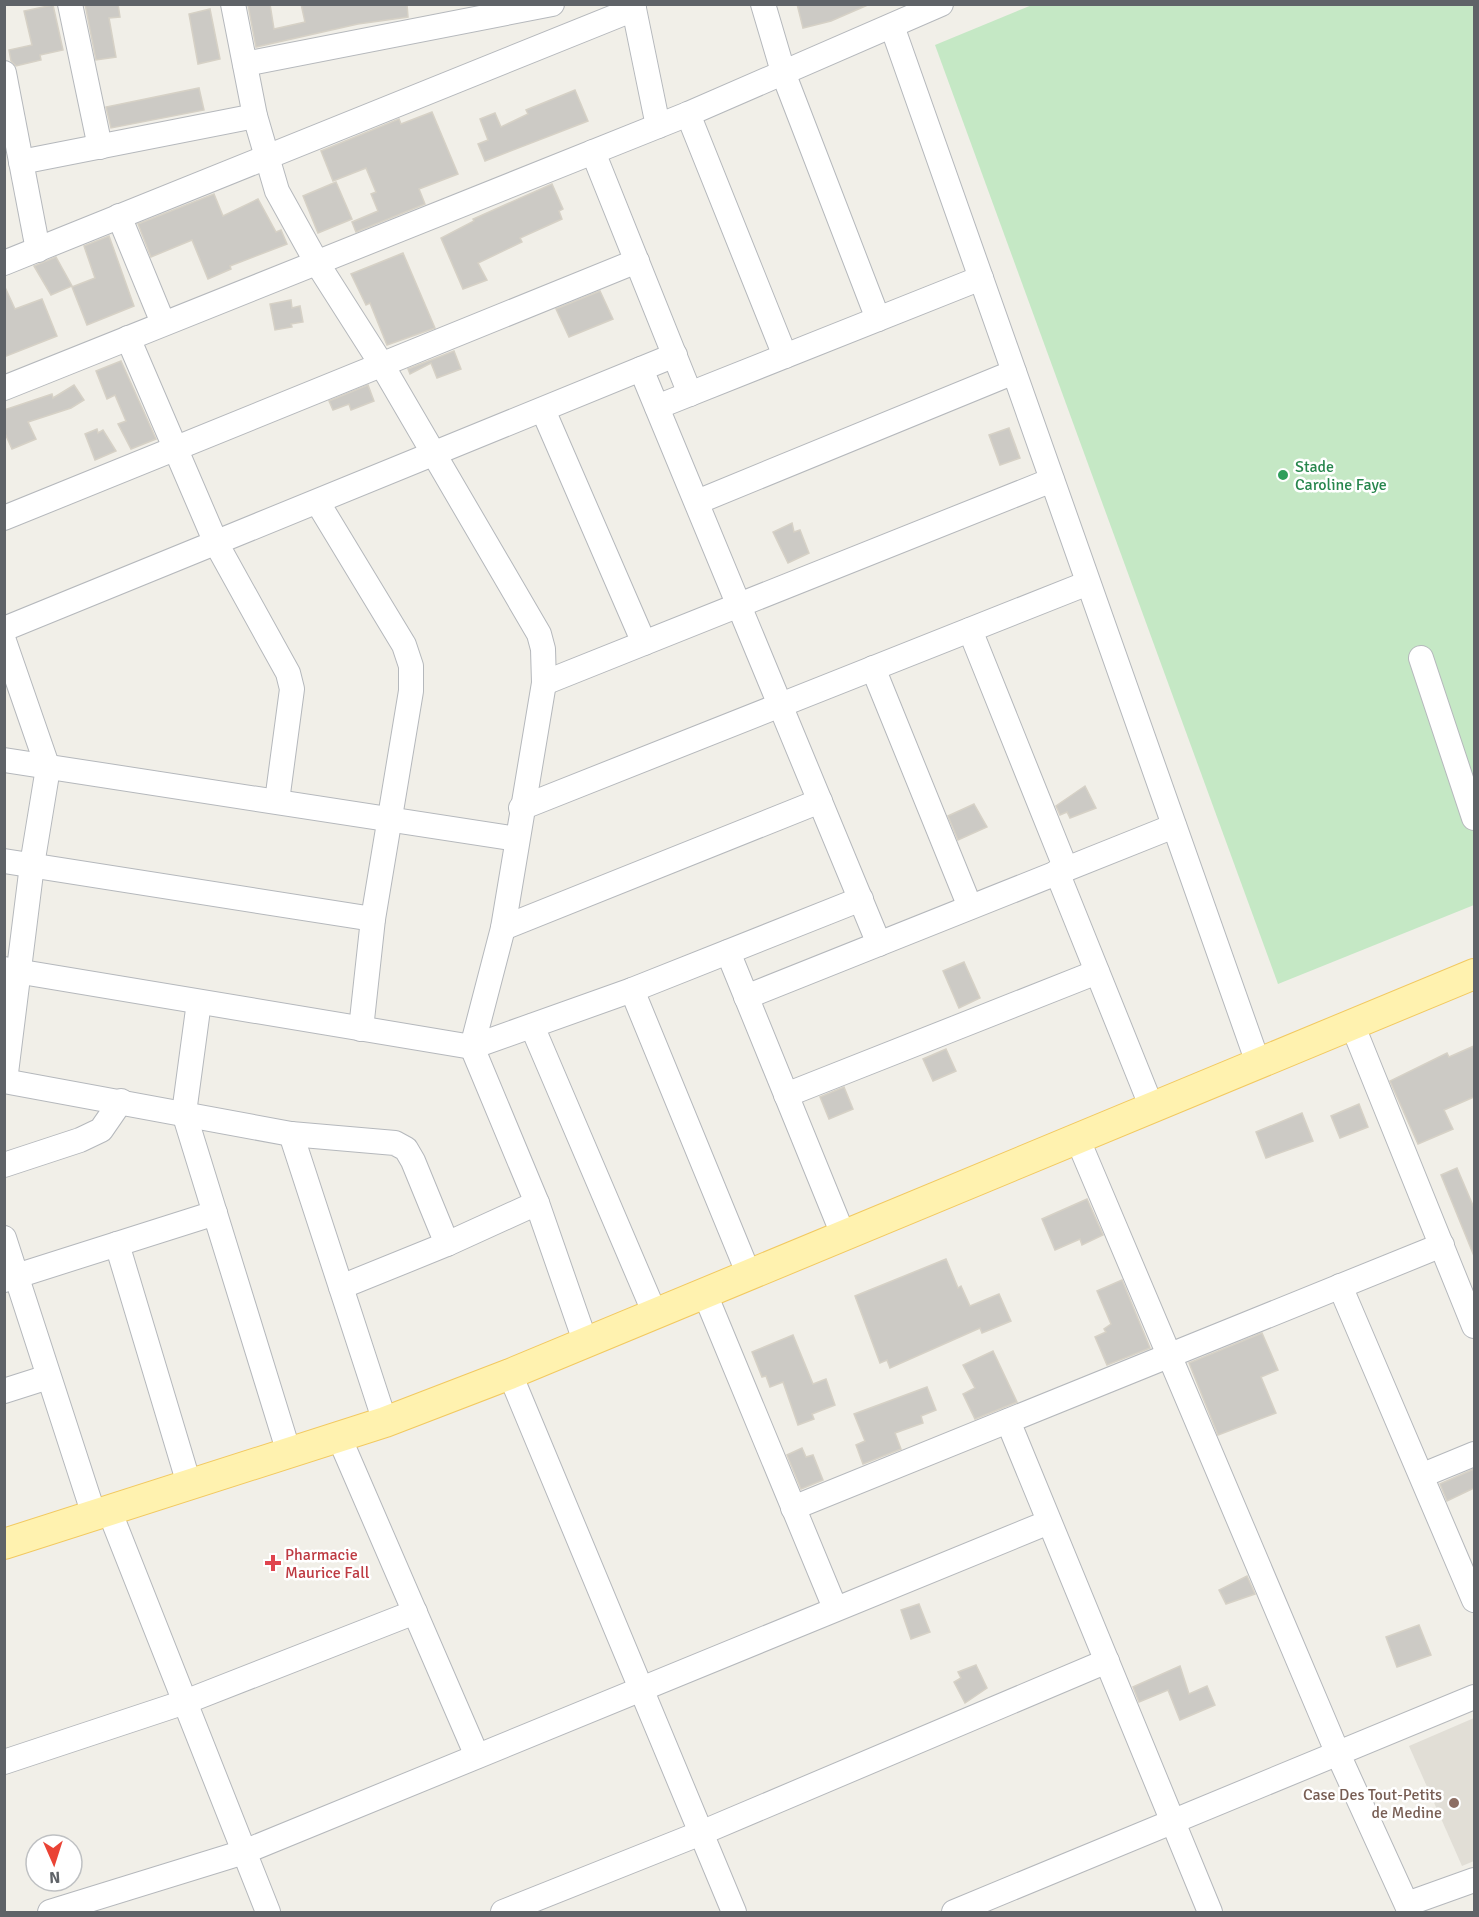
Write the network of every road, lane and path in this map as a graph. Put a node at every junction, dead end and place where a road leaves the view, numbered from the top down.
1 (70, 4) edge
2 (233, 4) edge
3 (552, 4) edge
4 (763, 4) edge
5 (941, 4) edge
6 (633, 7) edge
7 (892, 26) junction
8 (245, 64) junction
9 (4, 73) edge
10 (784, 75) junction
11 (688, 114) junction
12 (255, 116) junction
13 (8, 117) edge
14 (658, 126) junction
15 (100, 147) junction
16 (593, 152) junction
17 (266, 157) junction
18 (21, 162) junction
19 (119, 216) junction
20 (38, 250) junction
21 (637, 261) junction
22 (4, 263) edge
23 (316, 263) junction
24 (981, 278) junction
25 (878, 319) junction
26 (164, 323) junction
27 (128, 338) junction
28 (675, 355) junction
29 (785, 356) junction
30 (381, 365) junction
31 (641, 369) junction
32 (1014, 372) junction
33 (4, 388) edge
34 (690, 394) junction
35 (657, 408) junction
36 (543, 410) junction
37 (176, 449) junction
38 (434, 453) junction
39 (1052, 480) junction
40 (697, 502) junction
41 (318, 503) junction
42 (4, 518) edge
43 (216, 543) junction
44 (1088, 583) junction
45 (739, 605) junction
46 (4, 629) edge
47 (970, 630) junction
48 (4, 641) edge
49 (644, 643) junction
50 (1421, 658) dead end
51 (873, 668) junction
52 (544, 683) junction
53 (780, 705) junction
54 (4, 760) edge
55 (48, 768) junction
56 (277, 801) junction
57 (820, 801) junction
58 (521, 808) junction
59 (1474, 818) edge
60 (390, 820) junction
61 (1174, 826) junction
62 (516, 839) junction
63 (4, 861) edge
64 (32, 865) junction
65 (1061, 871) junction
66 (861, 899) junction
67 (970, 907) junction
68 (374, 919) junction
69 (503, 927) junction
70 (879, 944) junction
71 (728, 952) junction
72 (11, 970) edge
73 (1096, 972) junction
74 (1474, 974) edge
75 (632, 990) junction
76 (746, 997) junction
77 (199, 1002) junction
78 (1352, 1024) junction
79 (532, 1026) junction
80 (361, 1029) junction
81 (472, 1047) junction
82 (1258, 1063) junction
83 (5, 1081) edge
84 (786, 1095) junction
85 (121, 1101) junction
86 (1152, 1108) junction
87 (184, 1113) junction
88 (291, 1134) junction
89 (1078, 1140) junction
90 (4, 1165) edge
91 (537, 1203) junction
92 (215, 1213) junction
93 (844, 1237) junction
94 (4, 1238) edge
95 (117, 1244) junction
96 (447, 1244) junction
97 (1442, 1245) junction
98 (749, 1275) junction
99 (11, 1278) edge
100 (1340, 1286) junction
101 (341, 1287) junction
102 (705, 1294) junction
103 (656, 1314) junction
104 (1474, 1326) edge
105 (585, 1341) junction
106 (1169, 1355) junction
107 (510, 1374) junction
108 (48, 1377) junction
109 (4, 1391) edge
110 (1008, 1421) junction
111 (385, 1422) junction
112 (339, 1437) junction
113 (289, 1453) junction
114 (1474, 1454) edge
115 (1423, 1475) junction
116 (189, 1484) junction
117 (793, 1508) junction
118 (101, 1512) junction
119 (1049, 1522) junction
120 (4, 1544) edge
121 (1474, 1600) edge
122 (835, 1608) junction
123 (415, 1612) junction
124 (1107, 1661) junction
125 (640, 1688) junction
126 (1474, 1697) edge
127 (185, 1702) junction
128 (1338, 1755) junction
129 (477, 1756) junction
130 (4, 1762) edge
131 (1174, 1823) junction
132 (700, 1833) junction
133 (244, 1852) junction
134 (1474, 1880) edge
135 (1409, 1908) edge
136 (50, 1912) edge
137 (268, 1912) edge
138 (503, 1912) edge
139 (734, 1912) edge
140 (954, 1912) edge
141 (1210, 1912) edge

1 - 15 street
2 - 8 street
3 - 8 street
4 - 10 street
5 - 7 street
6 - 14 street
6 - 17 street
7 - 10 street
7 - 24 street
8 - 12 street
9 - 13 street
10 - 11 street
10 - 25 street
11 - 14 street
11 - 29 street
12 - 15 street
12 - 17 street
13 - 18 street
14 - 16 street
15 - 18 street
16 - 21 street
16 - 23 street
17 - 19 street
17 - 23 street
18 - 20 street
19 - 20 street
19 - 26 street
20 - 22 street
21 - 28 street
21 - 30 street
23 - 26 street
23 - 30 street
24 - 25 street
24 - 32 street
25 - 29 street
26 - 27 street
27 - 33 street
27 - 37 street
28 - 31 street
28 - 34 street
29 - 34 street
30 - 37 street
30 - 38 street
31 - 35 street
31 - 36 street
32 - 39 street
32 - 40 street
34 - 35 street
35 - 40 street
36 - 38 street
36 - 49 street
37 - 42 street
37 - 43 street
38 - 41 street
38 - 52 street
39 - 44 street
39 - 45 street
40 - 45 street
41 - 43 street
41 - 60 street
43 - 46 street
43 - 56 street
44 - 47 street
44 - 61 street
45 - 49 street
45 - 53 street
47 - 51 street
47 - 65 street
48 - 55 street
49 - 52 street
50 - 59 street
51 - 53 street
51 - 67 street
52 - 58 street
53 - 57 street
53 - 58 street
54 - 55 street
55 - 56 street
55 - 64 street
56 - 60 street
57 - 66 street
57 - 69 street
58 - 62 street
60 - 62 street
60 - 68 street
61 - 65 street
61 - 82 street
62 - 69 street
63 - 64 street
64 - 68 street
64 - 72 street
65 - 67 street
65 - 73 street
66 - 70 street
66 - 71 street
67 - 70 street
68 - 80 street
69 - 81 street
70 - 76 street
71 - 75 street
71 - 76 street
72 - 77 street
72 - 83 street
73 - 84 street
73 - 86 street
74 - 78 main road
75 - 79 street
75 - 98 street
76 - 84 street
77 - 80 street
77 - 87 street
78 - 82 main road
78 - 97 street
79 - 81 street
79 - 103 street
80 - 81 street
81 - 91 street
82 - 86 main road
83 - 85 street
84 - 93 street
85 - 87 street
85 - 90 street
86 - 89 main road
87 - 88 street
87 - 92 street
88 - 96 street
88 - 101 street
89 - 93 main road
89 - 106 street
91 - 96 street
91 - 105 street
92 - 95 street
92 - 113 street
93 - 98 main road
94 - 99 street
95 - 99 street
95 - 116 street
96 - 101 street
97 - 100 street
97 - 104 street
98 - 102 main road
99 - 108 street
100 - 106 street
100 - 115 street
101 - 111 street
102 - 103 main road
102 - 117 street
103 - 105 main road
105 - 107 main road
106 - 110 street
106 - 128 street
107 - 111 main road
107 - 125 street
108 - 109 street
108 - 118 street
110 - 117 street
110 - 119 street
111 - 112 main road
112 - 113 main road
112 - 123 street
113 - 116 main road
114 - 115 street
115 - 121 street
116 - 118 main road
117 - 122 street
118 - 120 main road
118 - 127 street
119 - 122 street
119 - 124 street
122 - 125 street
123 - 127 street
123 - 129 street
124 - 131 street
124 - 132 street
125 - 129 street
125 - 132 street
126 - 128 street
127 - 130 street
127 - 133 street
128 - 131 street
128 - 135 street
129 - 133 street
131 - 140 street
131 - 141 street
132 - 138 street
132 - 139 street
133 - 136 street
133 - 137 street
134 - 135 street

